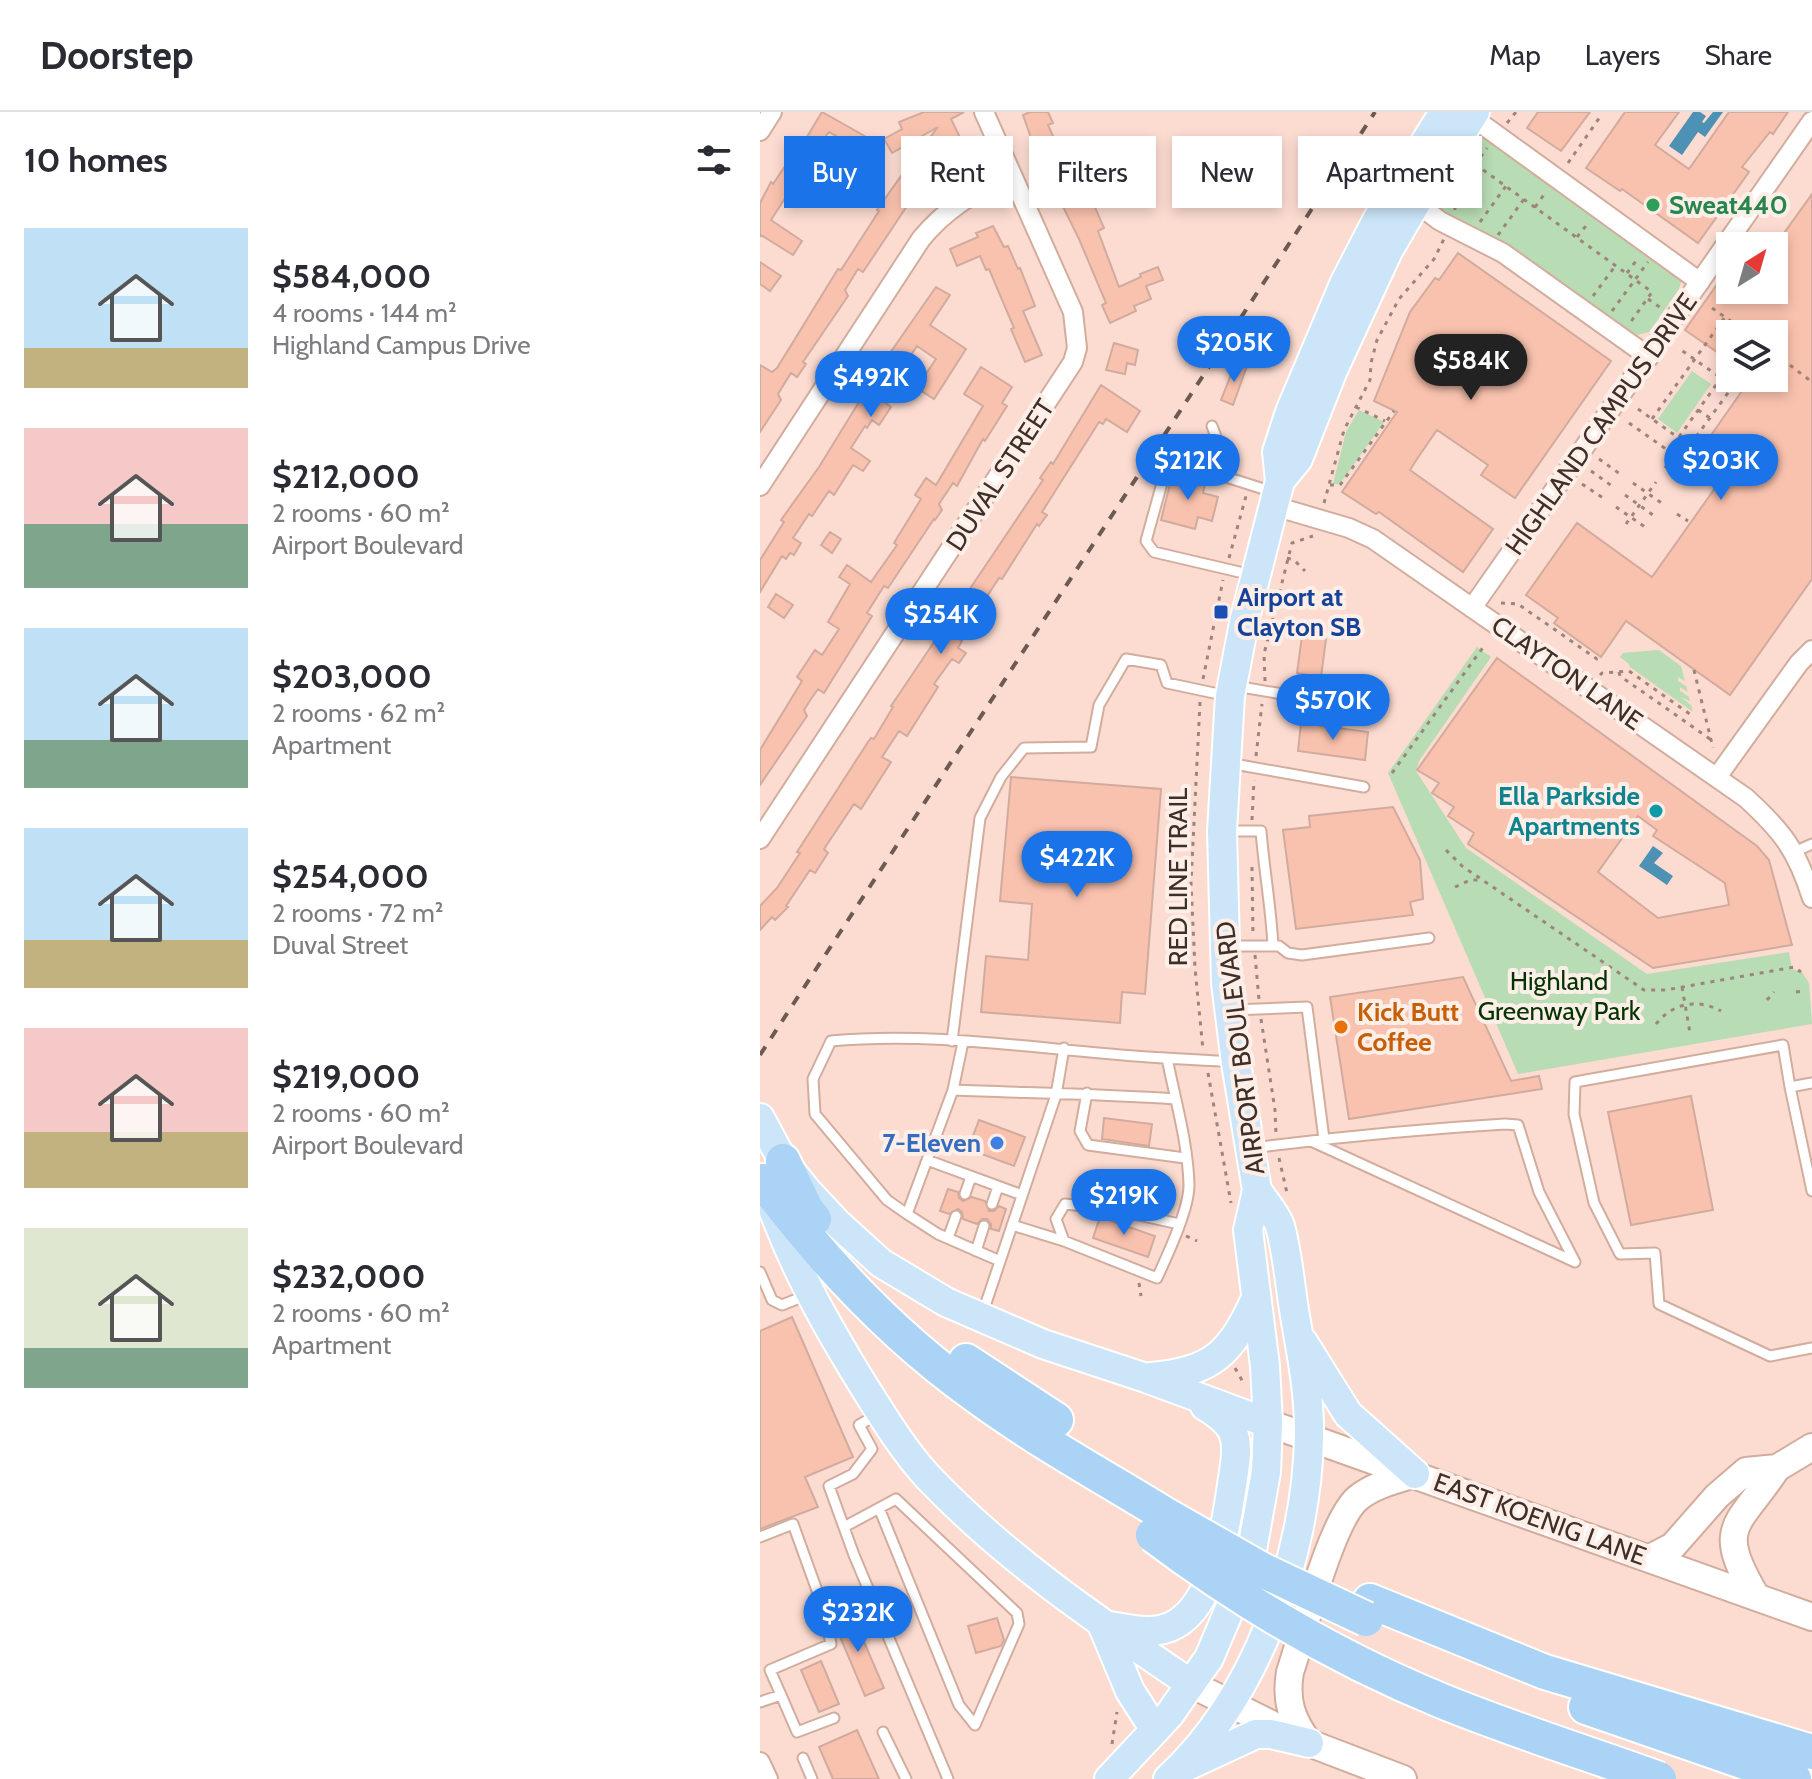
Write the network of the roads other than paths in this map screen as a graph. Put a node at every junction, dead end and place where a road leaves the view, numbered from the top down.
1 (772, 112) edge
2 (984, 112) edge
3 (1444, 112) edge
4 (1474, 114) edge
5 (1812, 121) edge
6 (760, 131) edge
7 (994, 136) edge
8 (1429, 136) edge
9 (1460, 136) edge
10 (1013, 180) edge
11 (950, 208) edge
12 (1384, 208) edge
13 (1413, 208) edge
14 (1423, 208) edge
15 (1700, 282) junction
16 (1649, 357) junction
17 (1212, 426) dead end
18 (1232, 479) junction
19 (760, 486) edge
20 (1277, 493) junction
21 (1255, 576) junction
22 (1472, 608) junction
23 (1812, 650) edge
24 (1231, 690) junction
25 (1348, 705) dead end
26 (1225, 762) junction
27 (1717, 777) junction
28 (1364, 787) dead end
29 (1222, 831) junction
30 (760, 839) edge
31 (1812, 844) edge
32 (1794, 852) junction
33 (1812, 898) edge
34 (1429, 938) dead end
35 (1225, 946) junction
36 (1273, 946) junction
37 (1230, 1010) junction
38 (952, 1041) junction
39 (963, 1042) junction
40 (1064, 1048) junction
41 (1167, 1058) junction
42 (1236, 1063) junction
43 (1812, 1083) edge
44 (1790, 1087) junction
45 (953, 1090) junction
46 (1087, 1093) junction
47 (1056, 1095) junction
48 (1175, 1099) junction
49 (760, 1118) edge
50 (1324, 1139) junction
51 (1311, 1141) junction
52 (1250, 1149) junction
53 (1185, 1158) junction
54 (927, 1160) junction
55 (769, 1173) edge
56 (971, 1177) junction
57 (998, 1187) junction
58 (1257, 1190) junction
59 (1812, 1191) edge
60 (965, 1194) dead end
61 (1022, 1195) junction
62 (992, 1204) dead end
63 (907, 1214) junction
64 (956, 1216) dead end
65 (1179, 1224) junction
66 (1012, 1225) junction
67 (984, 1226) dead end
68 (948, 1238) junction
69 (1064, 1241) junction
70 (976, 1251) junction
71 (1000, 1261) junction
72 (760, 1272) edge
73 (809, 1294) junction
74 (1256, 1297) junction
75 (772, 1300) junction
76 (760, 1305) edge
77 (981, 1317) junction
78 (1299, 1337) junction
79 (1812, 1348) edge
80 (1146, 1378) junction
81 (881, 1413) junction
82 (1268, 1423) junction
83 (1309, 1438) junction
84 (1812, 1447) edge
85 (1777, 1468) junction
86 (1415, 1474) junction
87 (879, 1508) junction
88 (1164, 1515) junction
89 (844, 1527) junction
90 (760, 1537) edge
91 (1650, 1558) junction
92 (1756, 1596) junction
93 (1368, 1610) junction
94 (1812, 1617) edge
95 (1102, 1624) junction
96 (1191, 1684) junction
97 (781, 1695) junction
98 (760, 1702) edge
99 (1228, 1704) junction
100 (834, 1718) dead end
101 (1155, 1730) junction
102 (883, 1732) dead end
103 (1309, 1743) junction
104 (1812, 1752) edge
105 (803, 1758) dead end
106 (760, 1762) edge
107 (1171, 1776) edge
108 (768, 1779) edge
109 (812, 1779) edge
110 (906, 1779) edge
111 (948, 1779) edge
112 (1109, 1779) edge
113 (1403, 1779) edge
114 (1659, 1779) edge
115 (1794, 1779) edge

1 - 6 street
2 - 7 street
3 - 8 main road, AIRPORT BOULEVARD
4 - 9 main road, AIRPORT BOULEVARD
4 - 15 street
5 - 15 street, HIGHLAND CAMPUS DRIVE
10 - 30 street, DUVAL STREET
11 - 19 street
12 - 20 main road, AIRPORT BOULEVARD
13 - 20 main road, AIRPORT BOULEVARD
14 - 16 street
15 - 16 street, HIGHLAND CAMPUS DRIVE
16 - 22 street, HIGHLAND CAMPUS DRIVE
17 - 18 lane
18 - 20 lane
18 - 21 lane
20 - 21 main road, AIRPORT BOULEVARD
20 - 22 street, CLAYTON LANE
21 - 24 main road, AIRPORT BOULEVARD
22 - 27 street, CLAYTON LANE
23 - 27 street
24 - 25 lane
24 - 26 main road, AIRPORT BOULEVARD
24 - 38 lane
26 - 28 lane
26 - 29 main road, AIRPORT BOULEVARD
27 - 32 street, CLAYTON LANE
29 - 35 main road, AIRPORT BOULEVARD
29 - 36 lane
31 - 32 lane
32 - 33 street, CLAYTON LANE
34 - 36 lane
35 - 36 lane
35 - 37 main road, AIRPORT BOULEVARD
37 - 42 main road, AIRPORT BOULEVARD
37 - 50 lane
38 - 39 lane
38 - 63 lane
39 - 40 lane
39 - 45 lane
40 - 41 lane
40 - 47 lane
41 - 42 lane
41 - 48 lane
42 - 52 main road, AIRPORT BOULEVARD
43 - 44 lane
44 - 59 lane
44 - 79 lane
45 - 47 lane
45 - 54 lane
46 - 47 lane
46 - 48 lane
46 - 53 lane
47 - 61 lane
48 - 53 lane
49 - 55 main road
50 - 51 lane
50 - 51 lane
51 - 52 lane
52 - 58 main road, AIRPORT BOULEVARD
53 - 65 lane
54 - 56 lane
54 - 63 lane
55 - 73 main road
55 - 77 main road
55 - 88 highway
55 - 88 highway
56 - 57 lane
56 - 60 lane
57 - 61 lane
57 - 62 lane
58 - 74 main road, AIRPORT BOULEVARD
58 - 78 main road, AIRPORT BOULEVARD
61 - 66 lane
63 - 68 lane
64 - 68 lane
65 - 69 lane
65 - 69 lane
66 - 69 lane
66 - 71 lane
67 - 70 lane
68 - 70 lane
70 - 71 lane
71 - 77 lane
72 - 75 lane
73 - 75 lane
73 - 81 main road
74 - 80 main road
74 - 82 main road, AIRPORT BOULEVARD
75 - 76 lane
77 - 80 main road
78 - 83 main road, AIRPORT BOULEVARD
78 - 86 main road
80 - 82 main road
80 - 95 main road
81 - 89 lane
81 - 95 main road
82 - 83 main road, EAST KOENIG LANE
82 - 96 main road, AIRPORT BOULEVARD
83 - 86 main road, EAST KOENIG LANE
83 - 99 main road, AIRPORT BOULEVARD
84 - 85 main road
85 - 91 main road
85 - 92 main road
86 - 91 main road, EAST KOENIG LANE
86 - 103 main road
87 - 87 lane
87 - 89 lane
88 - 93 highway, bridge
88 - 114 highway, bridge
89 - 111 lane
90 - 97 lane
91 - 92 main road, EAST KOENIG LANE
92 - 94 main road, EAST KOENIG LANE
93 - 104 highway
93 - 115 highway
95 - 96 main road
95 - 101 main road
96 - 99 main road
96 - 101 main road, AIRPORT BOULEVARD
97 - 98 lane
97 - 100 lane
99 - 103 main road
99 - 107 main road, AIRPORT BOULEVARD
101 - 112 main road, AIRPORT BOULEVARD
102 - 110 lane
103 - 107 main road
103 - 113 main road
105 - 109 lane
106 - 108 street

